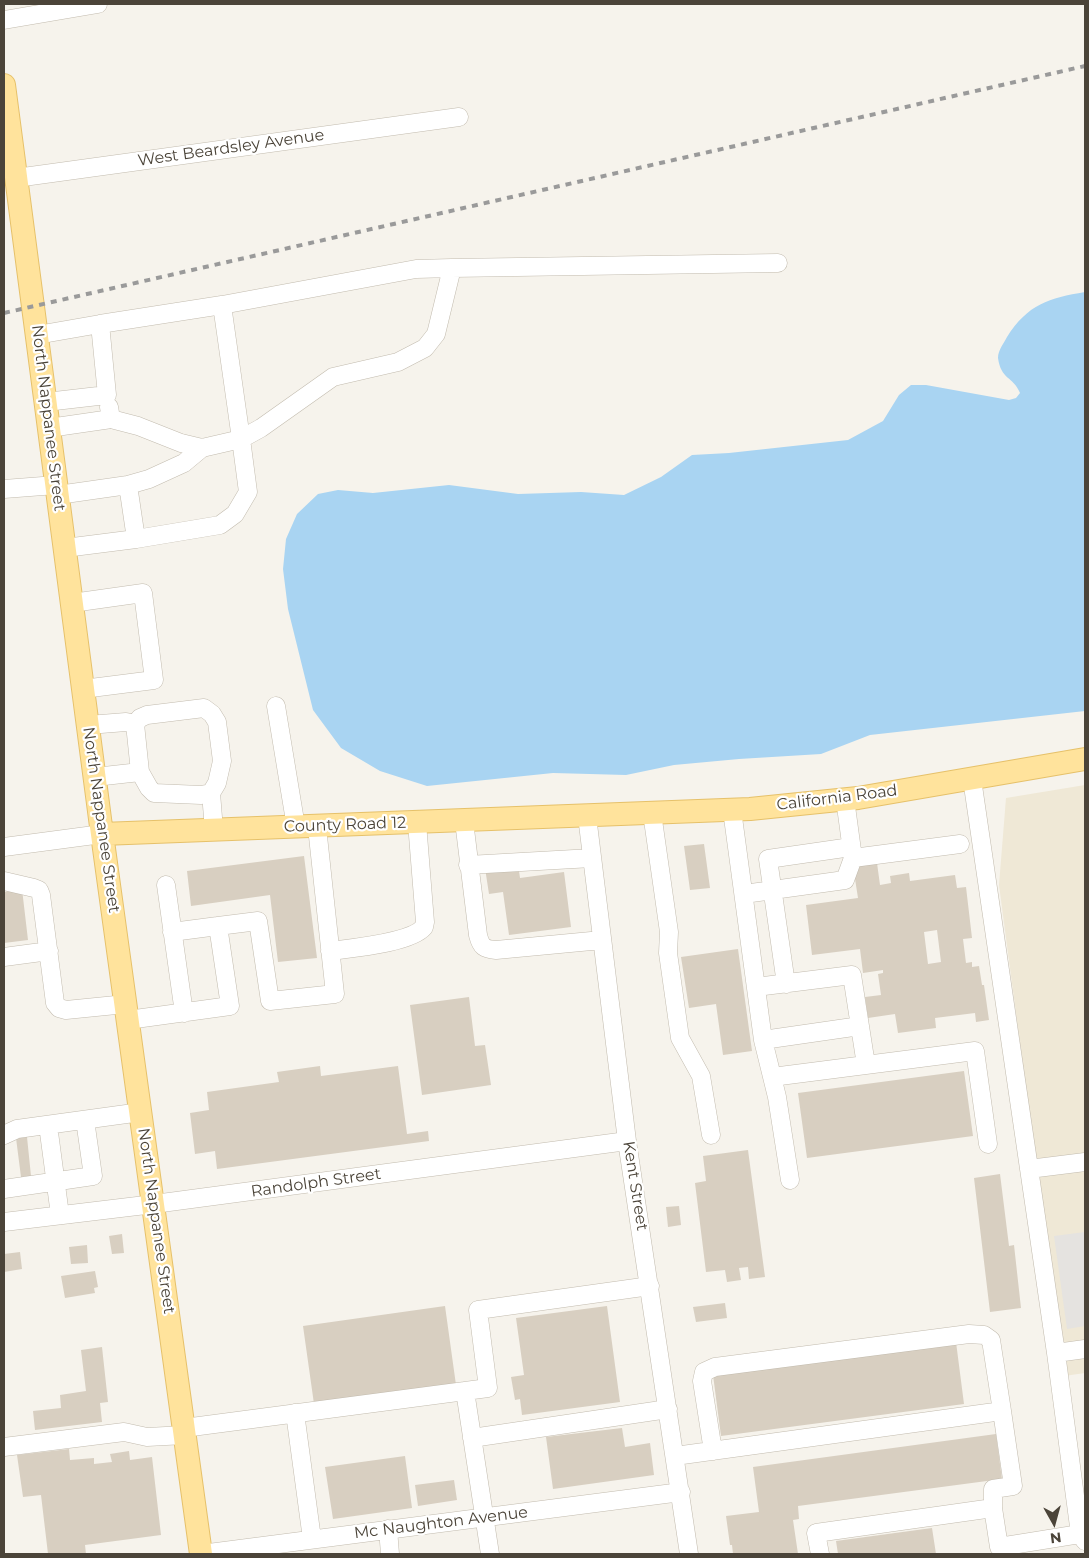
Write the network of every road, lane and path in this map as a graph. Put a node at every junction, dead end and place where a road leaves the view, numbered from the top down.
1 (98, 4) edge
2 (61, 7) edge
3 (4, 20) edge
4 (4, 85) edge
5 (459, 117) dead end
6 (10, 178) edge
7 (778, 263) dead end
8 (452, 268) junction
9 (222, 306) junction
10 (100, 324) junction
11 (37, 335) junction
12 (107, 394) junction
13 (46, 402) junction
14 (111, 419) junction
15 (49, 428) junction
16 (241, 439) junction
17 (202, 448) junction
18 (128, 485) junction
19 (4, 489) edge
20 (57, 490) junction
21 (136, 539) junction
22 (65, 548) junction
23 (72, 603) junction
24 (83, 689) junction
25 (276, 706) dead end
26 (135, 724) junction
27 (88, 725) junction
28 (1085, 759) edge
29 (140, 772) junction
30 (95, 777) junction
31 (972, 779) junction
32 (211, 793) junction
33 (845, 799) junction
34 (732, 810) junction
35 (652, 813) junction
36 (587, 816) junction
37 (464, 821) junction
38 (417, 823) junction
39 (306, 827) junction
40 (214, 830) junction
41 (102, 834) junction
42 (960, 844) dead end
43 (4, 846) edge
44 (852, 853) junction
45 (592, 858) junction
46 (468, 865) junction
47 (4, 881) edge
48 (166, 884) dead end
49 (773, 890) junction
50 (744, 894) junction
51 (218, 926) junction
52 (172, 932) junction
53 (602, 940) junction
54 (49, 951) junction
55 (330, 951) junction
56 (4, 957) edge
57 (786, 984) junction
58 (756, 987) junction
59 (127, 1012) junction
60 (184, 1012) junction
61 (860, 1026) junction
62 (763, 1040) junction
63 (866, 1065) junction
64 (772, 1077) junction
65 (141, 1112) junction
66 (85, 1120) junction
67 (48, 1125) junction
68 (4, 1135) edge
69 (711, 1135) dead end
70 (628, 1142) junction
71 (988, 1144) dead end
72 (1085, 1162) edge
73 (1029, 1169) junction
74 (790, 1180) dead end
75 (56, 1182) junction
76 (4, 1189) edge
77 (154, 1204) junction
78 (60, 1215) junction
79 (4, 1222) edge
80 (650, 1286) junction
81 (1085, 1349) edge
82 (1056, 1353) junction
83 (465, 1391) junction
84 (668, 1409) junction
85 (1002, 1410) junction
86 (295, 1414) junction
87 (185, 1431) junction
88 (472, 1438) junction
89 (4, 1447) edge
90 (713, 1450) junction
91 (675, 1456) junction
92 (1079, 1469) edge
93 (681, 1492) junction
94 (993, 1508) junction
95 (484, 1517) junction
96 (388, 1530) junction
97 (1083, 1537) edge
98 (312, 1539) junction
99 (201, 1554) edge
100 (390, 1554) edge
101 (490, 1554) edge
102 (689, 1554) edge
103 (820, 1554) edge

1 - 2 street
2 - 3 street
4 - 6 main road, North Nappanee Street
5 - 6 street, West Beardsley Avenue
6 - 11 main road, North Nappanee Street
7 - 8 street
8 - 9 street
8 - 16 street
9 - 10 street
9 - 16 street
10 - 11 street
10 - 12 street
11 - 13 main road, North Nappanee Street
12 - 13 street
12 - 14 street
13 - 15 main road, North Nappanee Street
14 - 15 street
14 - 17 street
15 - 20 main road, North Nappanee Street
16 - 17 street
16 - 21 street
17 - 18 street
18 - 20 street
18 - 21 street
19 - 20 street
20 - 22 main road, North Nappanee Street
21 - 22 street
22 - 23 main road, North Nappanee Street
23 - 24 main road, North Nappanee Street
23 - 24 street
24 - 27 main road, North Nappanee Street
25 - 39 street
26 - 27 street
26 - 29 street
26 - 32 street
27 - 30 main road, North Nappanee Street
28 - 31 main road, California Road
29 - 30 street
29 - 32 street
30 - 41 main road, North Nappanee Street
31 - 33 main road, California Road
31 - 73 street
32 - 40 street
33 - 34 main road, California Road
33 - 44 street
34 - 35 main road, California Road
34 - 50 street
35 - 36 main road, California Road
35 - 69 street
36 - 37 main road, County Road 12
36 - 45 street, Kent Street
37 - 38 main road, County Road 12
37 - 46 street
38 - 39 main road, County Road 12
38 - 55 street
39 - 40 main road, County Road 12
39 - 55 street
40 - 41 main road, County Road 12
41 - 43 street
41 - 59 main road, North Nappanee Street
42 - 44 street
44 - 49 street
44 - 49 street
45 - 46 street
45 - 53 street, Kent Street
46 - 53 street
47 - 54 street
48 - 52 street
49 - 50 street
49 - 57 street
50 - 58 street
51 - 52 street
51 - 55 street
51 - 60 street
52 - 60 street
53 - 70 street, Kent Street
54 - 56 street
54 - 59 street
57 - 58 street
57 - 61 street
58 - 62 street
59 - 60 street
59 - 65 main road, North Nappanee Street
61 - 62 street
61 - 63 street
62 - 64 street
63 - 64 street
63 - 71 street
64 - 74 street
65 - 66 street
65 - 77 main road, North Nappanee Street
66 - 67 street
66 - 75 street
67 - 68 street
67 - 75 street
70 - 77 street, Randolph Street
70 - 80 street, Kent Street
72 - 73 street
73 - 82 street
75 - 76 street
75 - 78 street
77 - 78 street, Randolph Street
77 - 87 main road, North Nappanee Street
78 - 79 street, Randolph Street
80 - 83 street
80 - 84 street, Kent Street
81 - 82 street
82 - 92 street
83 - 86 street
83 - 88 street
84 - 88 street
84 - 91 street, Kent Street
85 - 90 street
85 - 90 street
85 - 94 street
86 - 87 street
86 - 98 street
87 - 89 street
87 - 99 main road, North Nappanee Street
88 - 95 street
90 - 91 street
91 - 93 street, Kent Street
92 - 97 street
93 - 95 street, Mc Naughton Avenue
93 - 102 street, Kent Street
94 - 97 street
94 - 103 street
95 - 96 street, Mc Naughton Avenue
95 - 101 street
96 - 98 street, Mc Naughton Avenue
96 - 100 street
98 - 99 street, Mc Naughton Avenue

